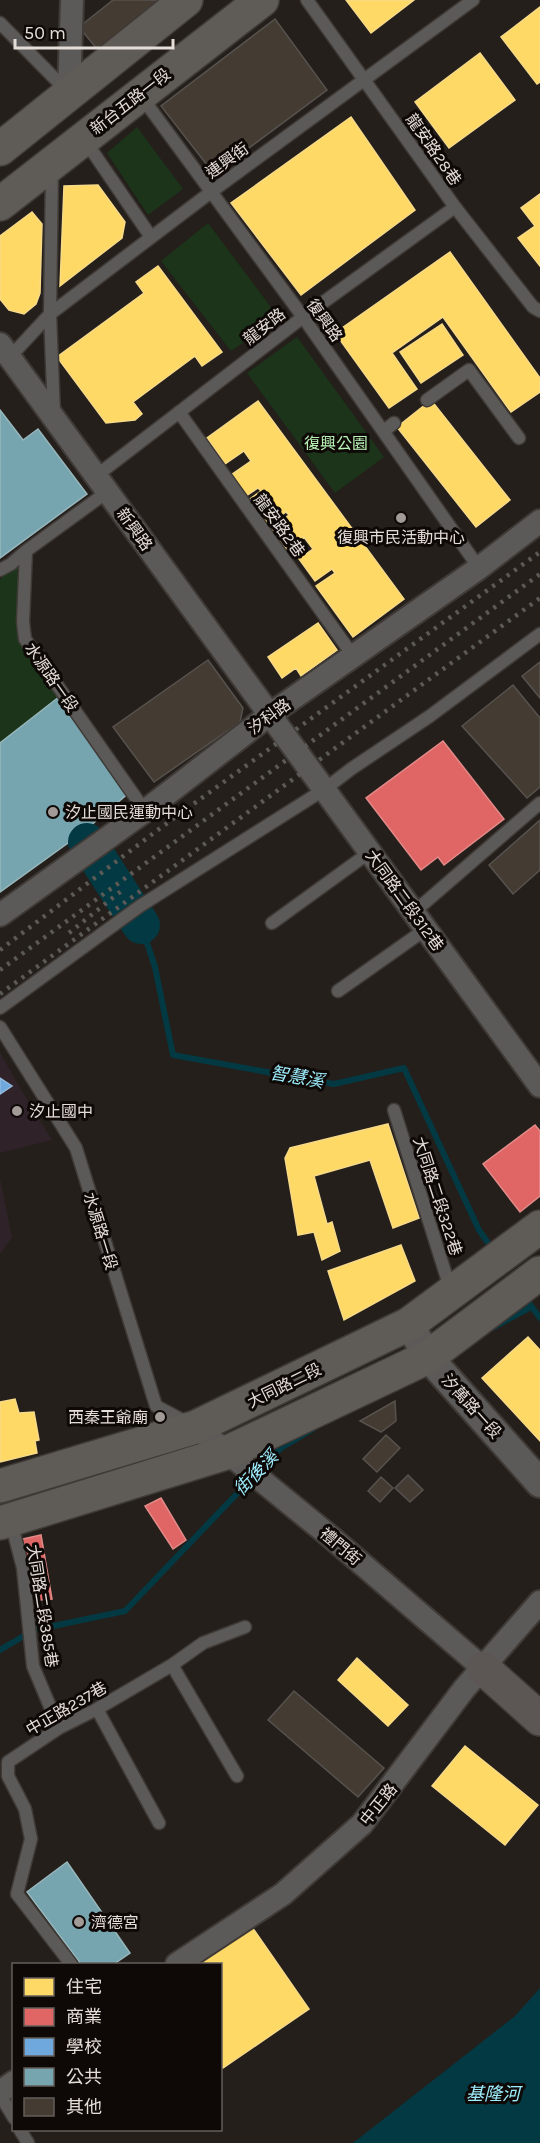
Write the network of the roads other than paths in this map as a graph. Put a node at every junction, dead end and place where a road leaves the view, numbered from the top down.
1 (72, 0) edge
2 (186, 0) edge
3 (262, 0) edge
4 (307, 0) edge
5 (473, 0) edge
6 (0, 24) edge
7 (365, 80) junction
8 (69, 93) junction
9 (139, 94) junction
10 (83, 138) junction
11 (0, 149) edge
12 (52, 162) junction
13 (211, 192) junction
14 (0, 204) edge
15 (455, 207) junction
16 (152, 237) junction
17 (540, 311) edge
18 (50, 314) junction
19 (303, 317) junction
20 (5, 351) edge
21 (427, 400) dead end
22 (179, 412) junction
23 (54, 418) junction
24 (394, 423) dead end
25 (384, 431) junction
26 (519, 438) dead end
27 (102, 484) junction
28 (540, 521) edge
29 (27, 550) junction
30 (479, 568) junction
31 (0, 570) edge
32 (540, 634) edge
33 (354, 657) junction
34 (269, 715) junction
35 (325, 789) junction
36 (540, 803) edge
37 (145, 811) junction
38 (370, 852) junction
39 (0, 915) edge
40 (420, 920) junction
41 (272, 923) dead end
42 (338, 991) dead end
43 (0, 1008) edge
44 (0, 1027) edge
45 (540, 1086) edge
46 (394, 1110) dead end
47 (540, 1227) edge
48 (540, 1273) edge
49 (452, 1292) junction
50 (409, 1324) junction
51 (433, 1363) junction
52 (196, 1427) junction
53 (245, 1468) junction
54 (4, 1480) edge
55 (540, 1483) edge
56 (5, 1522) edge
57 (540, 1602) edge
58 (245, 1627) dead end
59 (172, 1665) junction
60 (483, 1668) junction
61 (97, 1709) junction
62 (540, 1719) edge
63 (59, 1728) junction
64 (237, 1776) dead end
65 (159, 1823) dead end
66 (69, 1963) edge
67 (180, 1963) edge
68 (12, 2084) edge
69 (0, 2093) edge
70 (12, 2114) edge

1 - 8 street
2 - 8 main road
3 - 9 main road, 新台五路一段
4 - 7 lane, 龍安路28巷
5 - 7 lane, 連興街
6 - 8 lane
7 - 13 lane, 連興街
7 - 15 lane, 龍安路28巷
8 - 11 main road
9 - 10 main road, 新台五路一段
9 - 13 lane, 復興路
10 - 12 main road, 新台五路一段
10 - 16 lane
12 - 14 main road, 新台五路一段
12 - 18 lane
13 - 16 lane, 連興街
13 - 19 lane, 復興路
15 - 17 lane, 龍安路28巷
15 - 19 lane, 龍安路
16 - 18 lane, 連興街
18 - 20 lane, 連興街
18 - 23 lane
19 - 22 lane, 龍安路
19 - 25 lane, 復興路
20 - 23 street, 新興路
21 - 26 lane
22 - 27 lane, 龍安路
22 - 33 lane, 龍安路2巷
23 - 27 street, 新興路
24 - 25 lane
25 - 30 lane, 復興路
27 - 29 lane
27 - 34 street, 新興路
28 - 30 street, 汐科路
29 - 31 lane
29 - 37 lane, 水源路一段
30 - 33 street, 汐科路
32 - 35 lane
33 - 34 street, 汐科路
34 - 35 street, 大同路二段312巷
34 - 37 street, 汐科路
35 - 38 street, 大同路二段312巷
35 - 43 lane
36 - 40 lane
37 - 39 street, 汐科路
38 - 40 street, 大同路二段312巷
38 - 41 lane
40 - 42 lane
40 - 45 street, 大同路二段312巷
44 - 52 lane, 水源路一段
46 - 49 lane, 大同路二段322巷
47 - 49 main road, 大同路二段
48 - 51 main road
49 - 50 main road, 大同路二段
50 - 51 street, 汐萬路一段
50 - 52 main road, 大同路二段
51 - 53 main road
51 - 55 street, 汐萬路一段
52 - 53 street, 禮門街
52 - 54 main road, 大同路二段
53 - 56 main road
53 - 60 street, 禮門街
56 - 63 lane, 大同路二段385巷
57 - 60 street, 中正路
58 - 59 lane, 中正路237巷
59 - 61 lane, 中正路237巷
59 - 64 lane
60 - 62 highway
60 - 67 street, 中正路
61 - 63 lane, 中正路237巷
61 - 65 lane
63 - 66 lane, 中正路237巷
68 - 69 street
69 - 70 lane

